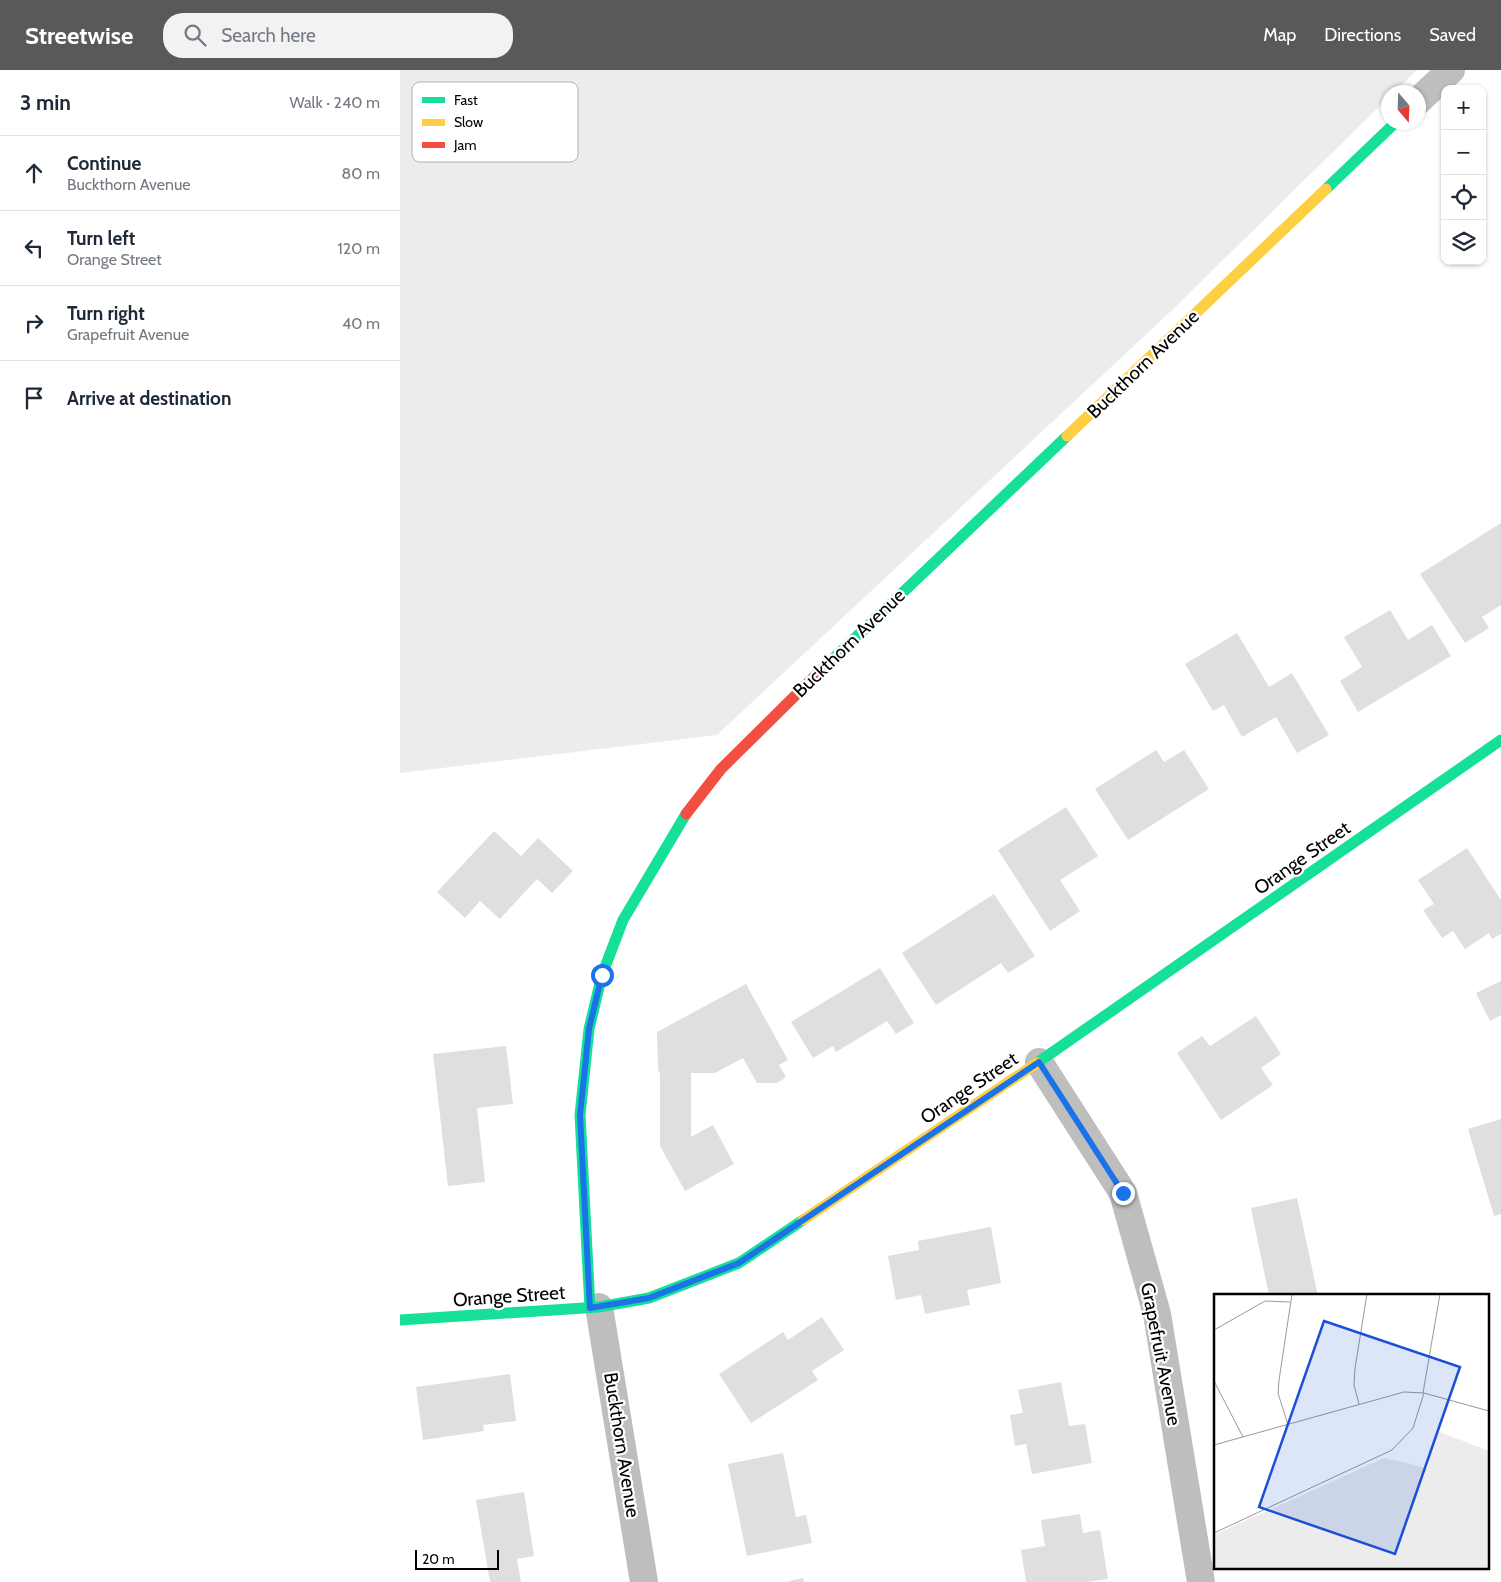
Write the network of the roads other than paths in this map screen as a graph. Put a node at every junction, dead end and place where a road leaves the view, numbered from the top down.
1 (1451, 70) edge
2 (1426, 93) edge
3 (1388, 130) edge
4 (1501, 740) edge
5 (1039, 1062) junction
6 (595, 1308) junction
7 (400, 1320) edge
8 (644, 1582) edge
9 (1201, 1582) edge

1 - 2 street
3 - 6 street, Buckthorn Avenue
4 - 5 street, Orange Street
5 - 6 street, Orange Street
5 - 9 street, Grapefruit Avenue
6 - 7 street, Orange Street
6 - 8 street, Buckthorn Avenue

